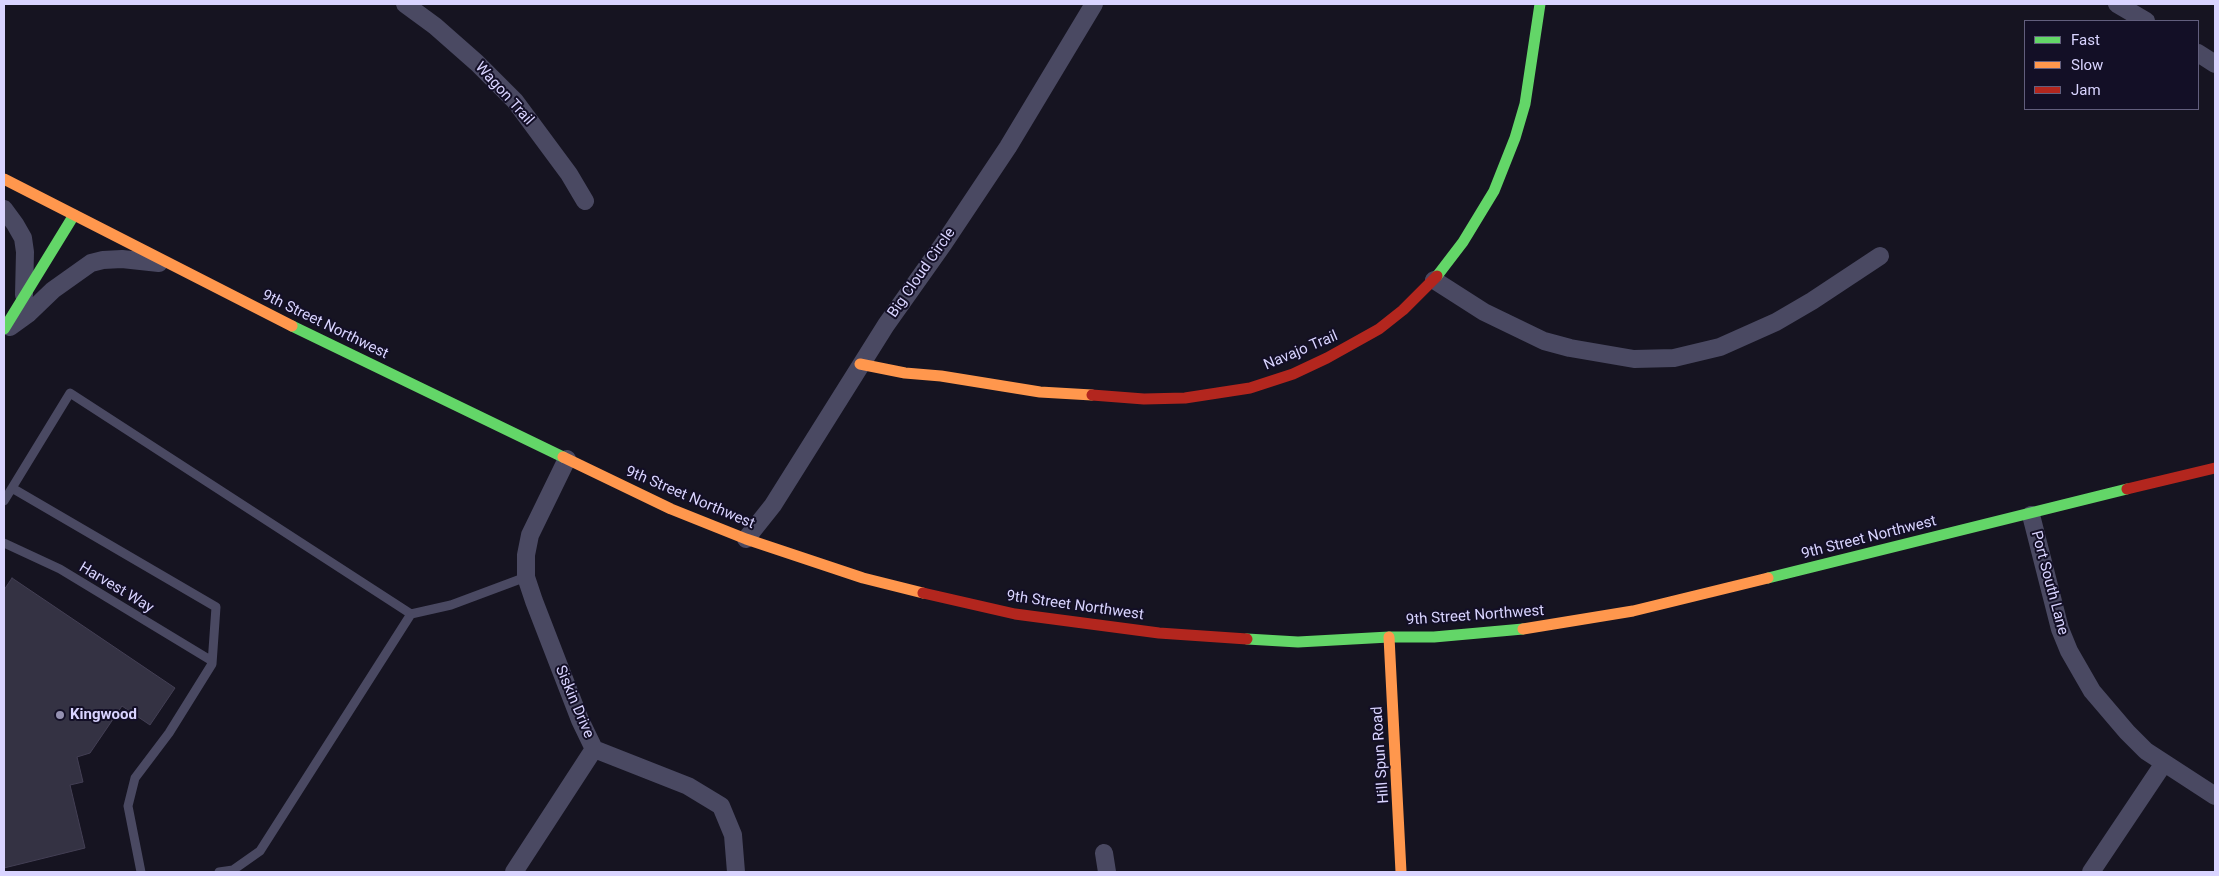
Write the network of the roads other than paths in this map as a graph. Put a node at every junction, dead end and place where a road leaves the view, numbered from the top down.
1 (405, 4) edge
2 (1094, 4) edge
3 (1540, 4) edge
4 (2117, 4) edge
5 (2144, 20) edge
6 (2199, 54) edge
7 (2215, 64) edge
8 (4, 179) edge
9 (585, 201) dead end
10 (4, 209) edge
11 (74, 215) junction
12 (1880, 256) dead end
13 (167, 263) junction
14 (1434, 280) junction
15 (24, 295) junction
16 (4, 330) edge
17 (860, 364) junction
18 (567, 459) junction
19 (2215, 468) edge
20 (12, 488) junction
21 (4, 501) edge
22 (2031, 515) junction
23 (746, 540) junction
24 (4, 543) edge
25 (526, 576) junction
26 (411, 614) junction
27 (1389, 637) junction
28 (212, 661) junction
29 (594, 750) junction
30 (2164, 763) junction
31 (2215, 796) edge
32 (1104, 853) dead end
33 (141, 872) edge
34 (219, 872) edge
35 (514, 872) edge
36 (736, 872) edge
37 (1107, 872) edge
38 (1401, 872) edge
39 (2091, 872) edge

1 - 9 street, Wagon Trail
2 - 17 street, Big Cloud Circle
3 - 14 street, Navajo Trail
4 - 5 street
6 - 7 street
8 - 11 street, 9th Street Northwest
10 - 15 street
11 - 13 street, 9th Street Northwest
11 - 15 street
12 - 14 street
13 - 16 street
13 - 18 street, 9th Street Northwest
14 - 17 street, Navajo Trail
15 - 16 street
17 - 23 street, Big Cloud Circle
18 - 23 street, 9th Street Northwest
18 - 25 street, Siskin Drive
19 - 22 street, 9th Street Northwest
20 - 21 lane
20 - 26 lane
20 - 28 lane
22 - 27 street, 9th Street Northwest
22 - 30 street, Port South Lane
23 - 27 street, 9th Street Northwest
24 - 28 lane, Harvest Way
25 - 26 lane
25 - 29 street, Siskin Drive
26 - 34 lane
27 - 38 street, Hill Spun Road
28 - 33 lane
29 - 35 street
29 - 36 street, Siskin Drive
30 - 31 street, Port South Lane
30 - 39 street
32 - 37 street

